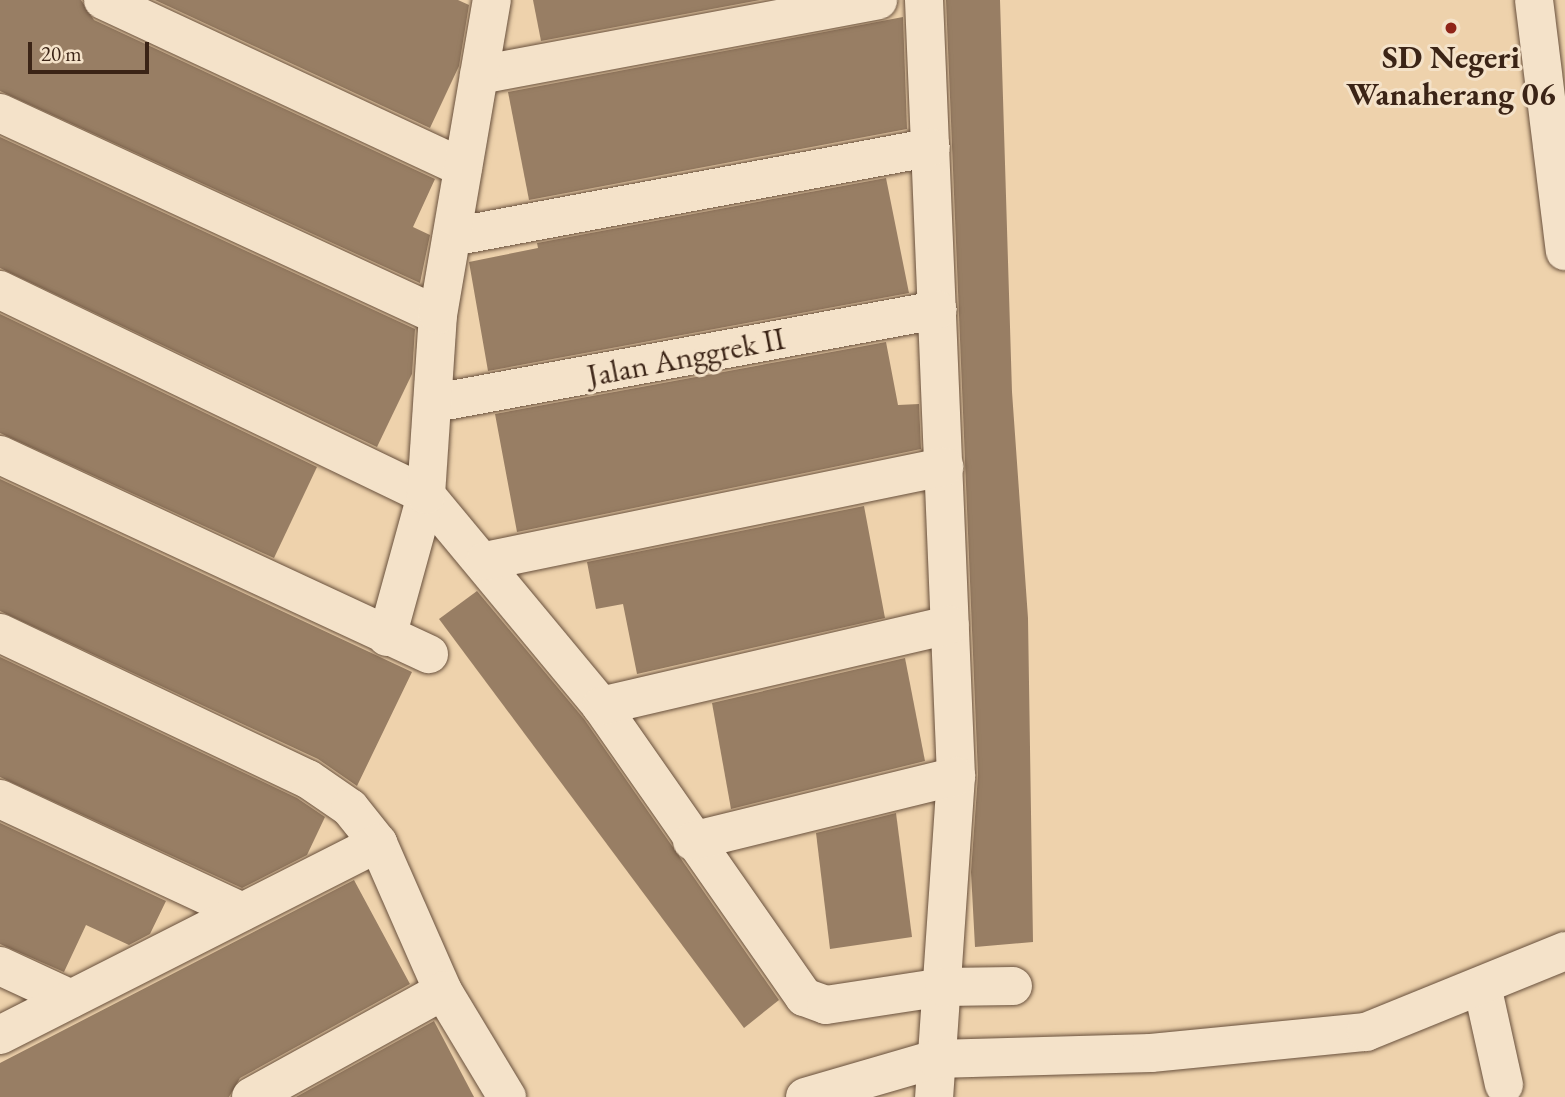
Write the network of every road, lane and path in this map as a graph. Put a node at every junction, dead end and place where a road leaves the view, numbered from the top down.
1 (103, 0) edge
2 (492, 0) edge
3 (878, 0) edge
4 (924, 0) edge
5 (1534, 0) edge
6 (479, 75) junction
7 (0, 113) edge
8 (930, 147) junction
9 (463, 168) junction
10 (452, 237) junction
11 (1565, 251) edge
12 (0, 290) edge
13 (937, 310) junction
14 (439, 315) junction
15 (435, 403) junction
16 (0, 455) edge
17 (944, 467) junction
18 (426, 495) junction
19 (485, 561) junction
20 (950, 625) junction
21 (0, 633) edge
22 (387, 637) junction
23 (429, 654) dead end
24 (601, 706) junction
25 (956, 776) junction
26 (0, 799) edge
27 (692, 841) junction
28 (378, 843) junction
29 (242, 912) junction
30 (1565, 951) edge
31 (0, 966) edge
32 (1013, 986) dead end
33 (944, 987) junction
34 (1483, 990) junction
35 (443, 991) junction
36 (71, 999) junction
37 (0, 1035) edge
38 (936, 1059) junction
39 (1504, 1085) dead end
40 (251, 1097) edge
41 (507, 1097) edge
42 (805, 1097) edge
43 (934, 1097) edge

1 - 9 street
2 - 6 street
3 - 6 street
4 - 8 street
5 - 11 street
6 - 9 street
7 - 14 street
8 - 10 street
8 - 13 street
9 - 10 street
10 - 14 street
12 - 18 street
13 - 15 street, Jalan Anggrek II
13 - 17 street
14 - 15 street
15 - 18 street
16 - 22 street
17 - 19 street
17 - 20 street
18 - 19 street
18 - 22 street
19 - 24 street
20 - 24 street
20 - 25 street
21 - 28 street
22 - 23 street
24 - 27 street
25 - 27 street
25 - 33 street
26 - 29 street
27 - 33 street
28 - 29 street
28 - 35 street
29 - 36 street
30 - 34 street
31 - 36 street
32 - 33 street
33 - 38 street
34 - 38 street
34 - 39 street
35 - 40 street
35 - 41 street
36 - 37 street
38 - 42 street
38 - 43 street

